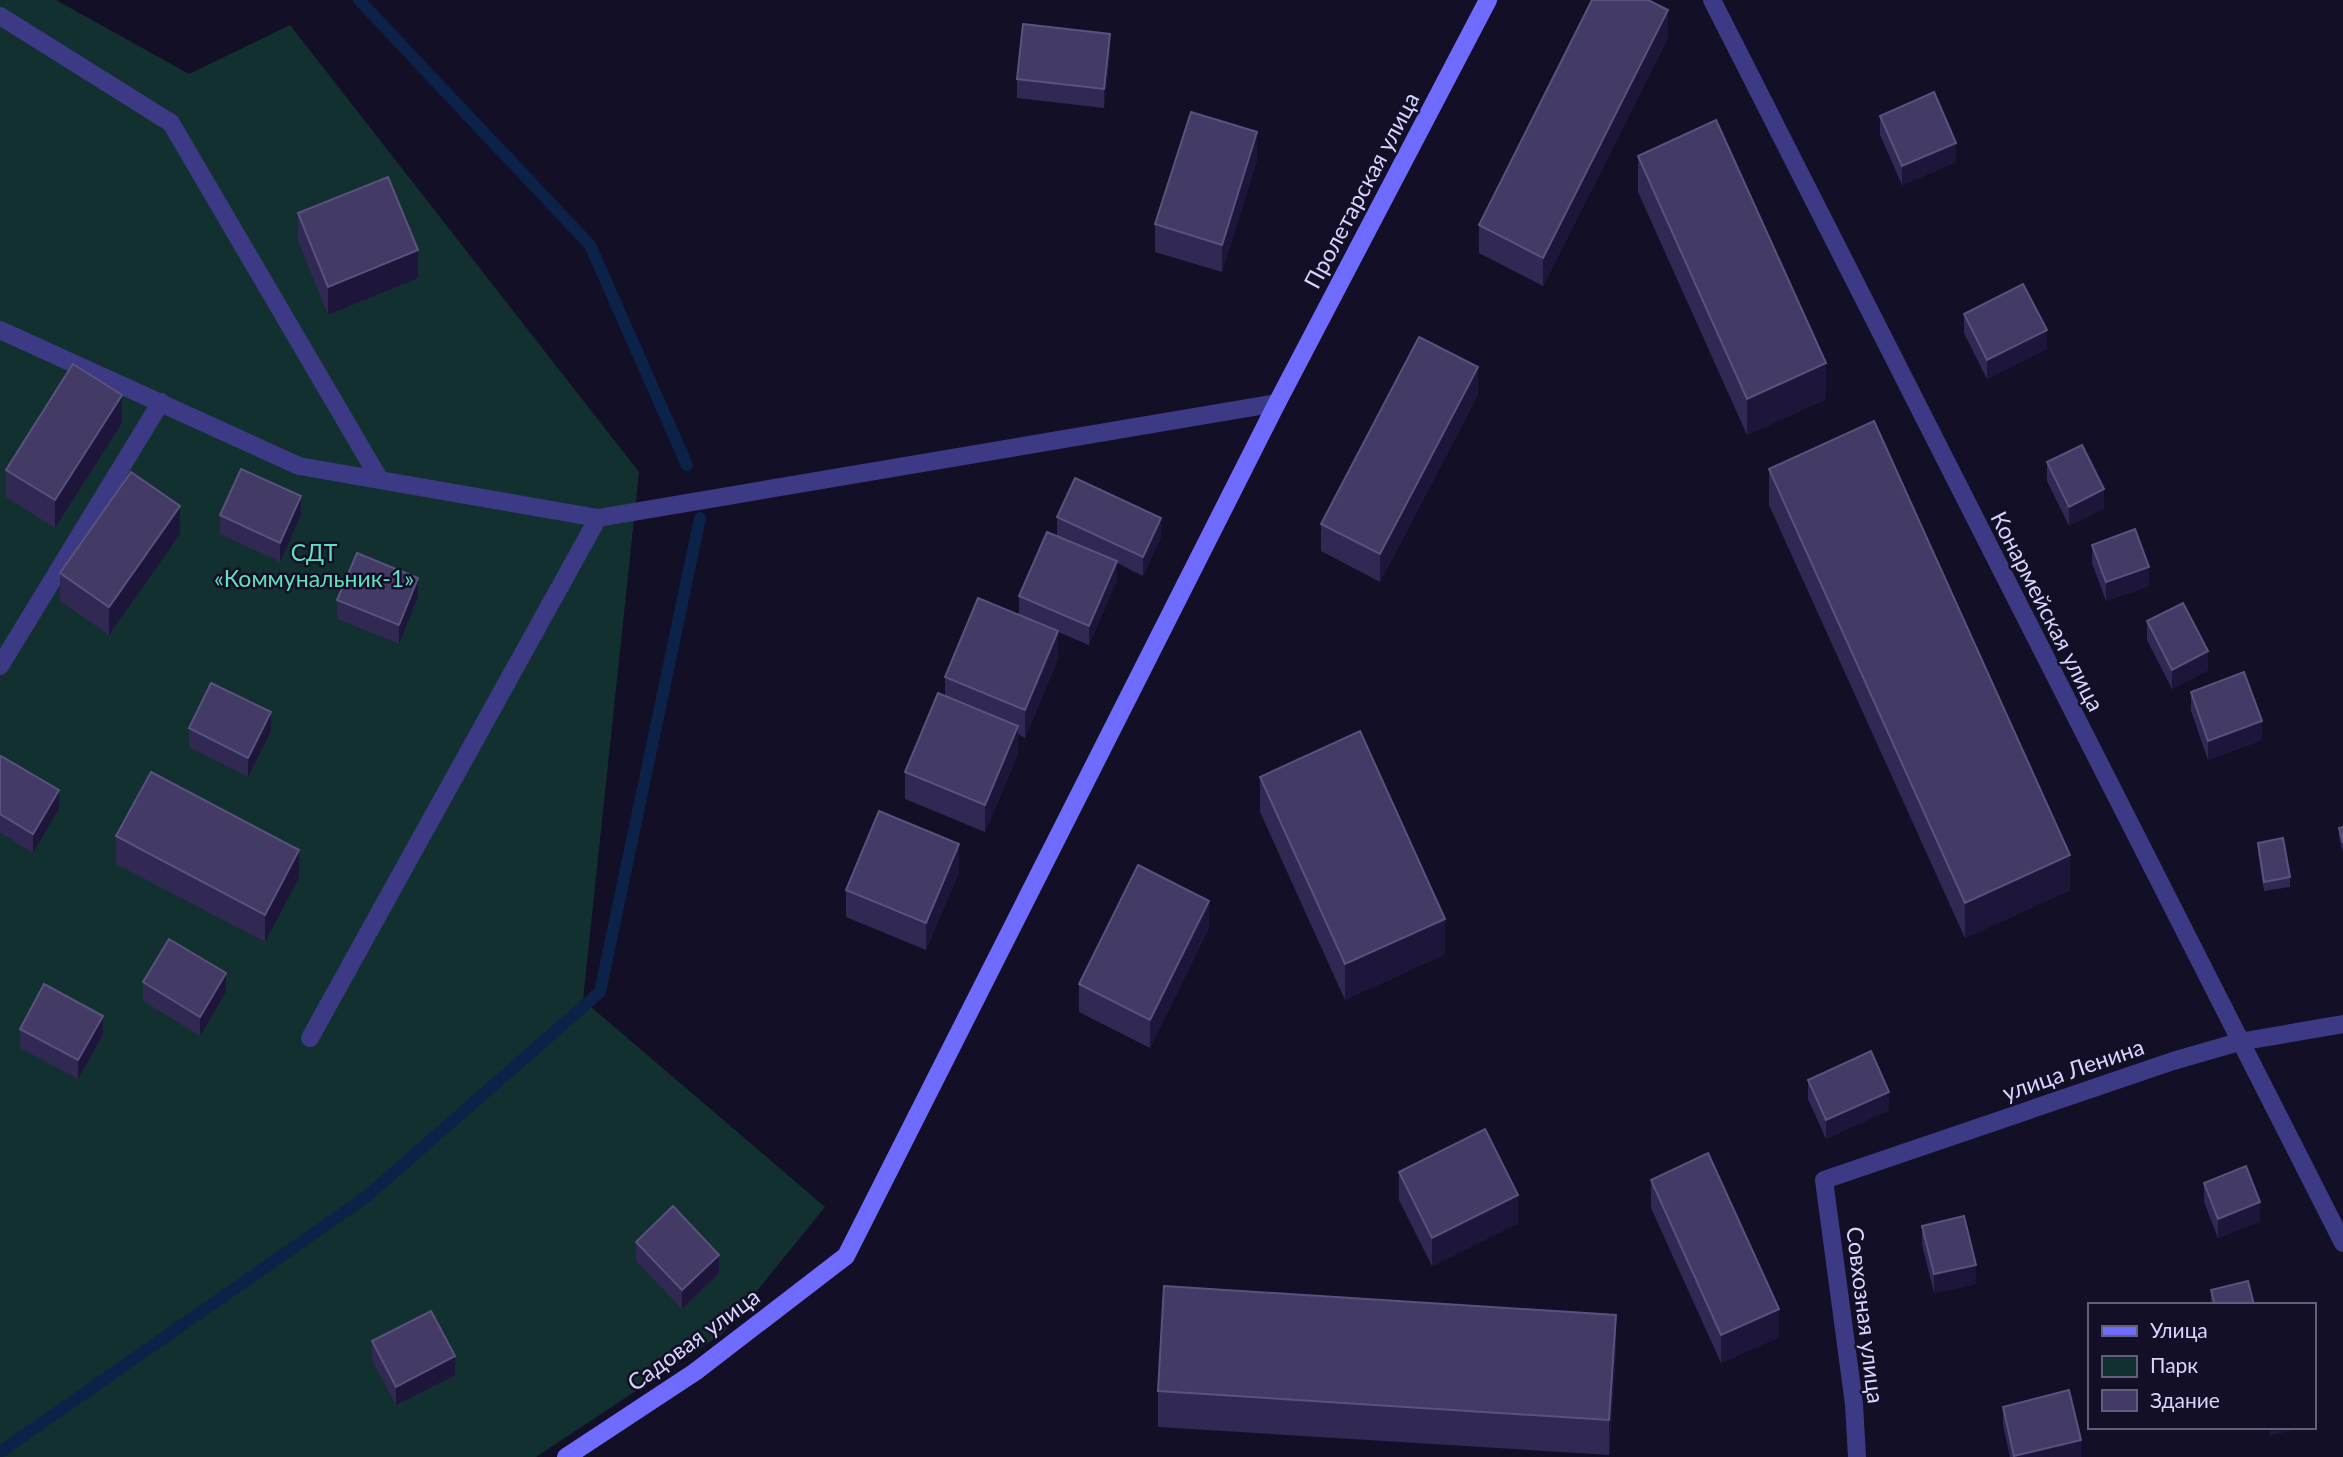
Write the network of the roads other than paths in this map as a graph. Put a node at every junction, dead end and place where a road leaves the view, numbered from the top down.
1 (1488, 0) edge
2 (1712, 0) edge
3 (0, 16) edge
4 (0, 330) edge
5 (161, 402) junction
6 (1277, 402) junction
7 (380, 480) junction
8 (598, 518) junction
9 (0, 666) edge
10 (2343, 1024) edge
11 (310, 1038) dead end
12 (2239, 1042) junction
13 (1824, 1180) joint
14 (2343, 1243) edge
15 (846, 1256) joint
16 (566, 1457) edge
17 (1857, 1457) edge

1 - 6 street, Пролетарская улица
2 - 12 street, Конармейская улица
3 - 7 street
4 - 5 street
5 - 7 street
5 - 9 street
6 - 8 street
6 - 15 street, Пролетарская улица
7 - 8 street
8 - 11 street
10 - 12 street, улица Ленина
12 - 13 street, улица Ленина
12 - 14 street, Конармейская улица
13 - 17 street, Совхозная улица
15 - 16 street, Садовая улица

